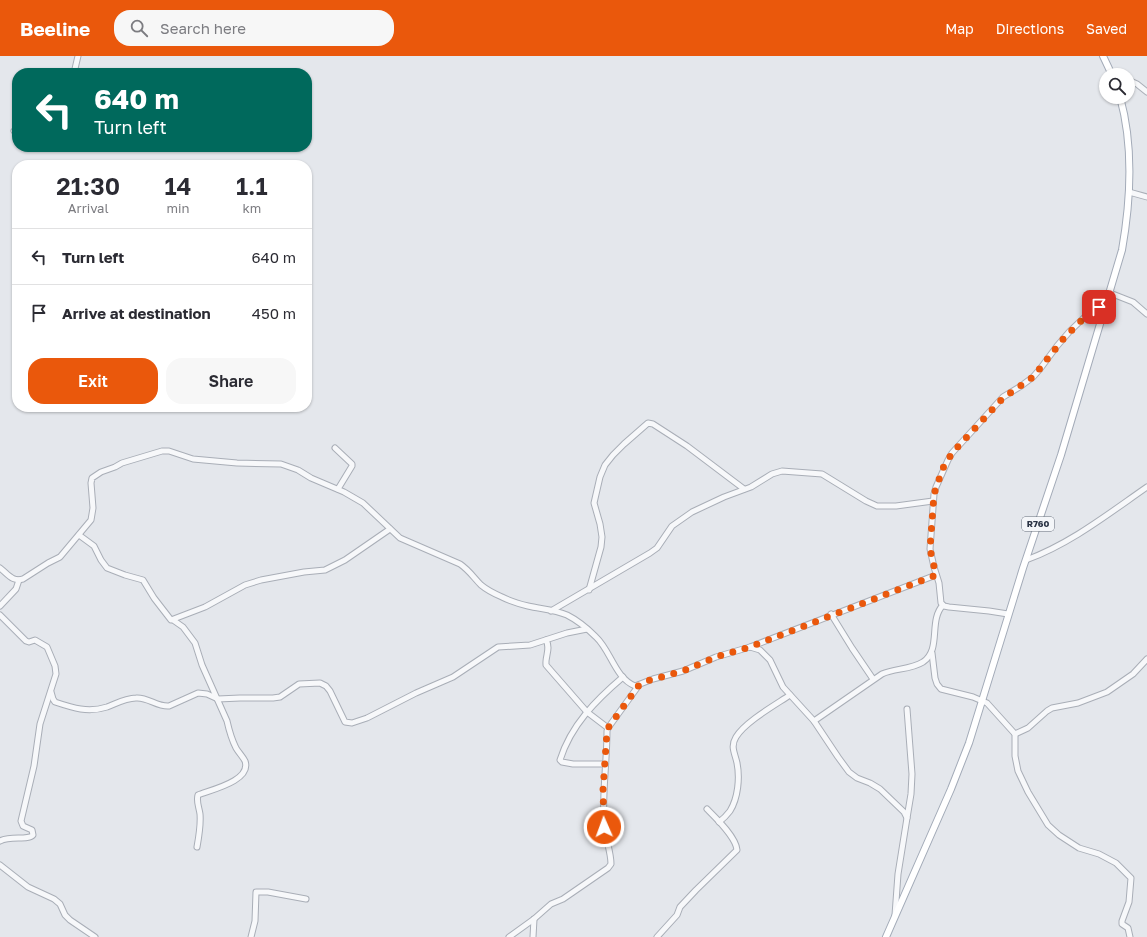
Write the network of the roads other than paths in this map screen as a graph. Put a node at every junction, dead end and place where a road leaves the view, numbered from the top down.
1 (78, 56) edge
2 (1103, 56) edge
3 (75, 68) edge
4 (1109, 68) edge
5 (1135, 83) edge
6 (1147, 92) edge
7 (1122, 104) edge
8 (1129, 192) junction
9 (1147, 197) edge
10 (1110, 293) junction
11 (1106, 305) junction
12 (1147, 314) edge
13 (335, 448) dead end
14 (1147, 487) edge
15 (338, 489) junction
16 (744, 489) junction
17 (933, 501) junction
18 (390, 529) junction
19 (79, 535) junction
20 (1026, 560) junction
21 (0, 568) edge
22 (936, 575) junction
23 (19, 580) junction
24 (589, 590) junction
25 (942, 605) junction
26 (0, 606) edge
27 (551, 611) junction
28 (831, 614) junction
29 (1008, 614) junction
30 (0, 615) edge
31 (173, 620) junction
32 (587, 629) junction
33 (546, 640) junction
34 (750, 647) junction
35 (932, 653) junction
36 (1147, 659) edge
37 (623, 677) junction
38 (873, 679) junction
39 (639, 685) junction
40 (51, 692) junction
41 (790, 695) junction
42 (218, 699) junction
43 (982, 700) junction
44 (56, 702) junction
45 (46, 707) junction
46 (907, 709) dead end
47 (587, 712) junction
48 (814, 721) junction
49 (608, 728) junction
50 (1015, 734) junction
51 (605, 764) junction
52 (707, 808) dead end
53 (907, 818) junction
54 (719, 822) junction
55 (0, 840) edge
56 (197, 847) dead end
57 (0, 865) edge
58 (306, 899) dead end
59 (895, 915) junction
60 (534, 919) junction
61 (94, 937) edge
62 (251, 937) edge
63 (509, 937) edge
64 (533, 937) edge
65 (656, 937) edge
66 (886, 937) edge
67 (1130, 937) edge

1 - 3 street
2 - 4 main road
5 - 6 street
7 - 8 main road, R760
8 - 9 street
8 - 10 main road, R760
10 - 11 main road, R760
10 - 12 street
11 - 17 street
11 - 20 main road, R760
13 - 15 street
14 - 20 street
15 - 18 street
15 - 19 street
16 - 17 street
16 - 24 street
16 - 24 street
17 - 22 street
18 - 27 street
18 - 31 street
19 - 23 street
19 - 31 street
20 - 29 main road, R760
21 - 23 street
22 - 25 street
22 - 28 street
23 - 26 street
24 - 27 street
25 - 29 street
25 - 35 street
27 - 32 street
28 - 34 street
28 - 38 street
29 - 43 main road, R760
30 - 40 street
31 - 42 street
32 - 33 street
32 - 37 street
33 - 42 street
33 - 47 street
34 - 39 street
34 - 41 street
35 - 38 street
35 - 43 street
36 - 50 street
37 - 39 street
37 - 47 street
38 - 48 street
39 - 49 street
40 - 44 street
40 - 45 street
41 - 48 street
41 - 54 street
42 - 44 street
42 - 56 street
43 - 50 street
43 - 59 main road, R760
44 - 45 street
45 - 55 street
46 - 53 street
47 - 49 street
47 - 51 street
48 - 53 street
49 - 51 street
50 - 67 street
51 - 60 street
52 - 54 street
53 - 59 street
54 - 65 street
57 - 61 street
58 - 62 street
59 - 66 main road, R760
60 - 63 street
60 - 64 street

